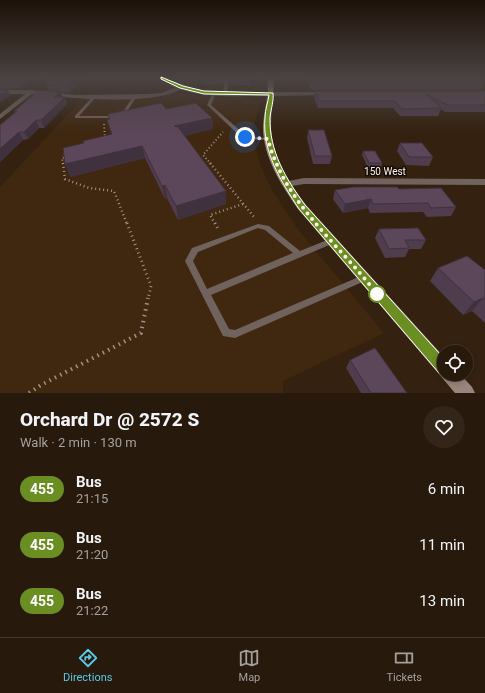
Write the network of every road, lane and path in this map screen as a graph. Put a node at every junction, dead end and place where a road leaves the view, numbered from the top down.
1 (26, 96) edge
2 (78, 96) edge
3 (121, 96) edge
4 (135, 96) edge
5 (213, 96) edge
6 (272, 96) edge
7 (94, 97) junction
8 (0, 117) edge
9 (102, 120) dead end
10 (223, 132) dead end
11 (268, 139) junction
12 (105, 145) edge
13 (69, 156) edge
14 (485, 182) edge
15 (286, 184) junction
16 (243, 204) junction
17 (254, 217) dead end
18 (218, 229) dead end
19 (332, 241) junction
20 (299, 254) junction
21 (364, 278) junction
22 (206, 293) junction
23 (437, 361) edge
24 (455, 381) edge
25 (29, 393) edge
26 (466, 393) edge

1 - 8 street
2 - 7 street
3 - 7 street
4 - 7 lane
5 - 11 lane
6 - 11 main road
9 - 12 path
10 - 16 path
11 - 15 main road
13 - 25 path
14 - 15 street, 150 West
15 - 19 main road
16 - 17 path
16 - 18 path
19 - 20 lane
19 - 21 main road
20 - 22 lane
20 - 22 lane
21 - 22 lane
21 - 23 main road
24 - 26 main road

